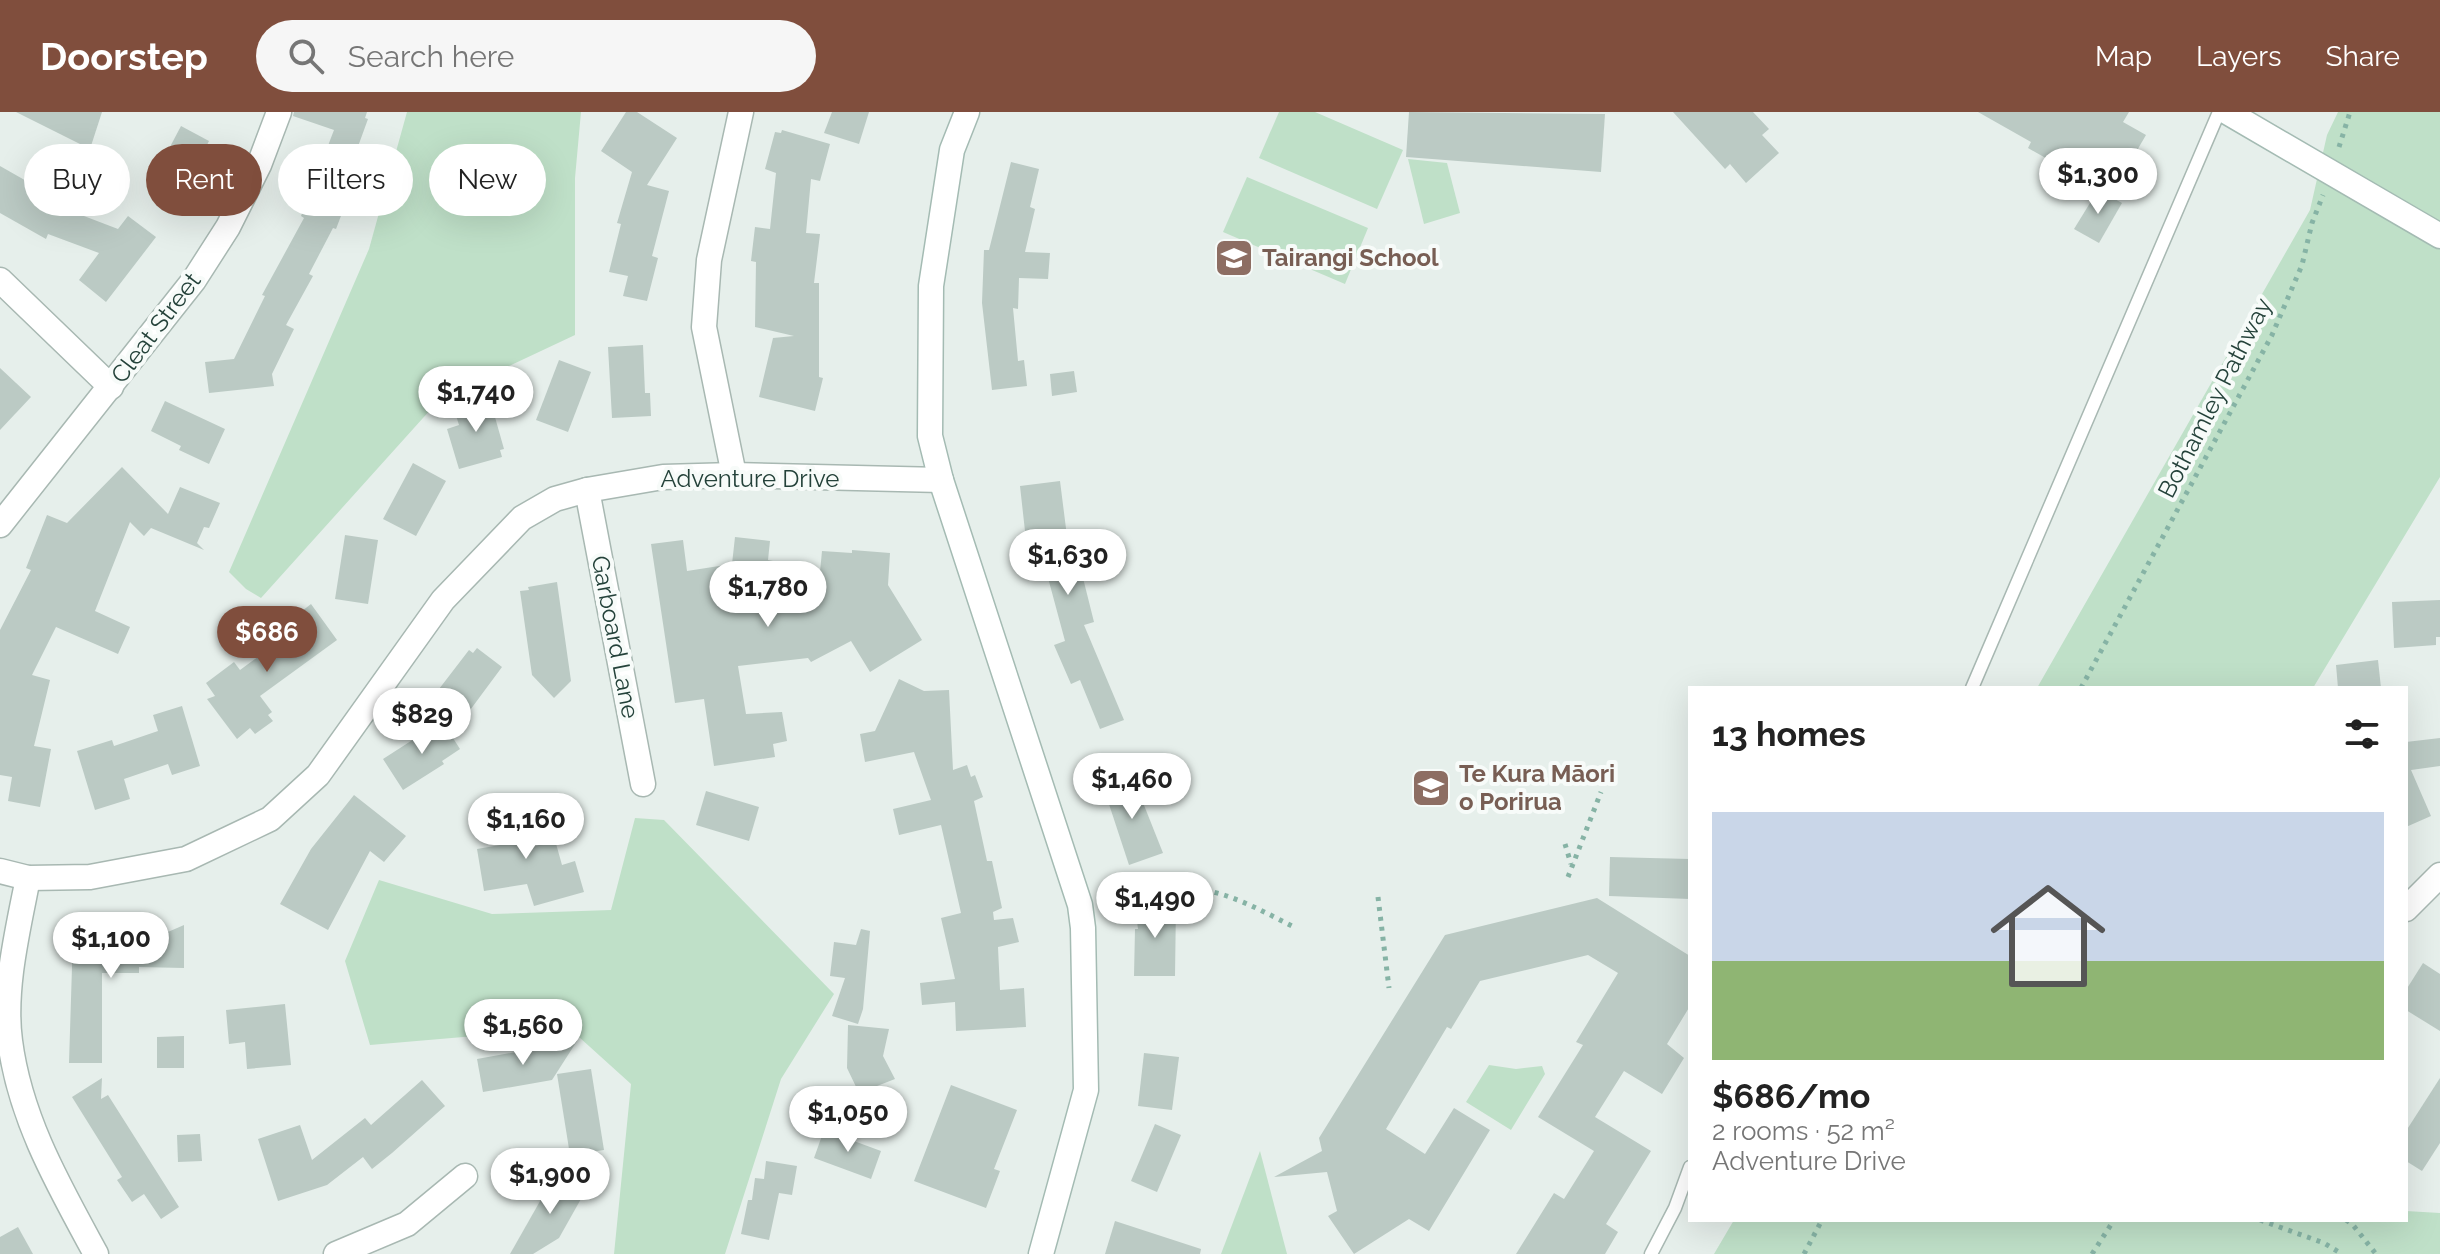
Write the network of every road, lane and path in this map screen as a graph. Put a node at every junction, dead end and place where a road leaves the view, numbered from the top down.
1 (279, 112) edge
2 (741, 112) edge
3 (967, 112) edge
4 (2219, 112) edge
5 (2227, 112) edge
6 (2350, 112) edge
7 (2332, 173) junction
8 (2440, 236) edge
9 (0, 280) edge
10 (111, 387) junction
11 (734, 475) junction
12 (941, 480) junction
13 (587, 490) junction
14 (0, 525) edge
15 (1973, 686) edge
16 (2082, 686) edge
17 (643, 784) dead end
18 (1601, 792) dead end
19 (1565, 844) dead end
20 (1571, 869) junction
21 (0, 871) edge
22 (2440, 875) edge
23 (1568, 877) dead end
24 (28, 878) junction
25 (1378, 897) dead end
26 (1080, 905) junction
27 (2408, 907) edge
28 (1296, 928) dead end
29 (1389, 988) dead end
30 (1688, 1172) edge
31 (465, 1176) dead end
32 (1821, 1222) edge
33 (2113, 1222) edge
34 (2266, 1222) edge
35 (2349, 1222) edge
36 (96, 1254) edge
37 (336, 1254) edge
38 (1041, 1254) edge
39 (1651, 1254) edge
40 (1804, 1254) edge
41 (2092, 1254) edge
42 (2342, 1254) edge
43 (2376, 1254) edge

1 - 10 street, Cleat Street
2 - 11 street
3 - 12 street
4 - 15 lane
5 - 7 street
6 - 7 path, Bothamley Pathway
7 - 8 street
7 - 16 path, Bothamley Pathway
9 - 10 street
10 - 14 street, Cleat Street
11 - 12 street, Adventure Drive
11 - 13 street, Adventure Drive
12 - 26 street
13 - 17 street, Garboard Lane
13 - 24 street, Adventure Drive
18 - 20 path
19 - 20 path
20 - 23 path
21 - 24 street, Adventure Drive
22 - 27 street
24 - 36 street
25 - 29 path
26 - 28 path
26 - 38 street
30 - 39 lane
31 - 37 street
32 - 40 path
33 - 41 path
34 - 42 path
35 - 43 path

